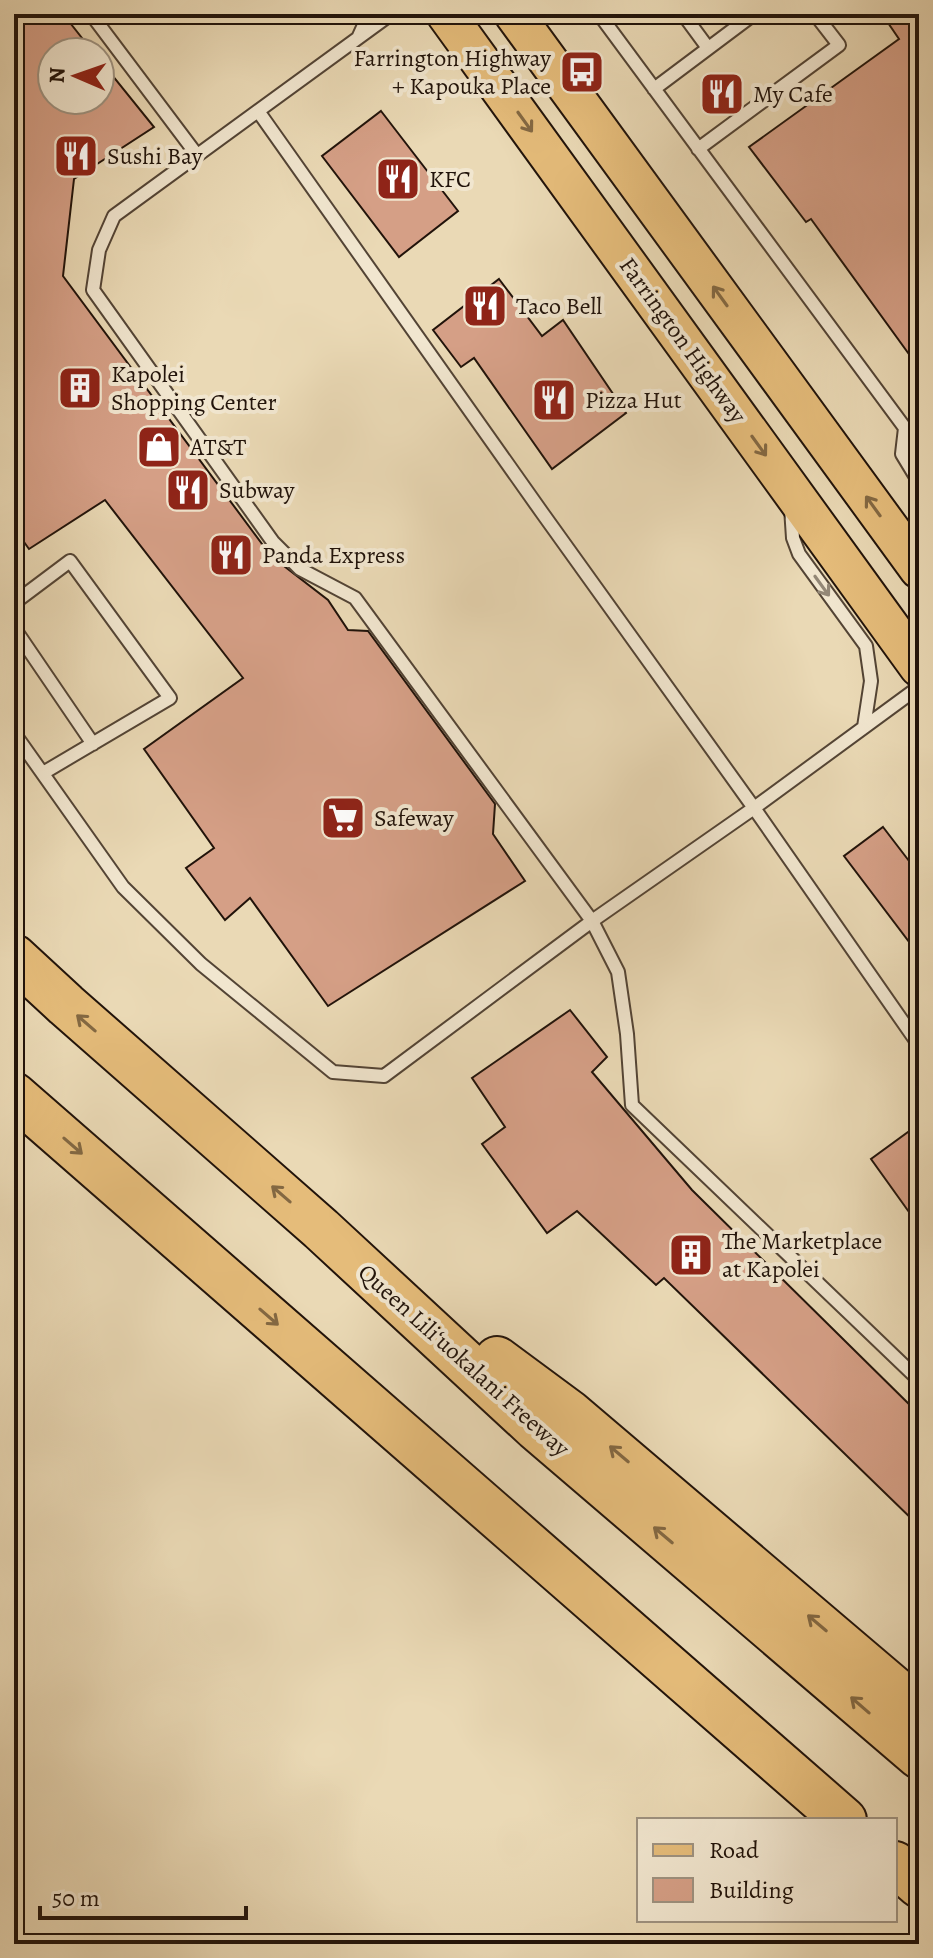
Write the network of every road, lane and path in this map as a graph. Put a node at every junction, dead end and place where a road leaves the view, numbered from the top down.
1 (91, 14) edge
2 (369, 14) edge
3 (391, 14) edge
4 (446, 14) edge
5 (514, 14) edge
6 (599, 14) edge
7 (683, 14) edge
8 (754, 14) edge
9 (815, 14) edge
10 (359, 36) junction
11 (708, 48) junction
12 (654, 89) junction
13 (258, 111) junction
14 (698, 149) junction
15 (197, 155) junction
16 (905, 428) junction
17 (919, 431) edge
18 (919, 482) edge
19 (790, 488) junction
20 (919, 569) edge
21 (14, 603) edge
22 (14, 628) edge
23 (919, 667) edge
24 (919, 687) edge
25 (864, 727) junction
26 (14, 733) edge
27 (93, 744) junction
28 (43, 773) junction
29 (754, 808) junction
30 (592, 921) junction
31 (14, 957) edge
32 (919, 1045) edge
33 (14, 1095) edge
34 (321, 1229) junction
35 (919, 1380) edge
36 (487, 1507) junction
37 (919, 1710) edge
38 (919, 1756) edge
39 (801, 1818) edge
40 (842, 1818) edge
41 (897, 1866) edge
42 (919, 1885) edge
43 (897, 1901) edge
44 (919, 1919) edge

1 - 15 lane
2 - 10 lane
3 - 10 lane
4 -> 19 main road, Farrington Highway
20 -> 5 main road
6 - 12 lane
7 - 11 lane
8 - 11 lane
9 - 14 lane
10 - 13 lane
11 - 12 lane
12 - 14 lane
13 - 15 lane
13 - 29 lane
14 - 16 lane
15 - 30 lane
16 - 17 lane
16 - 18 lane
19 - 23 main road, Farrington Highway
19 -> 25 lane
21 - 27 lane
22 - 27 lane
24 - 25 lane
25 - 29 lane
26 - 28 lane
27 - 28 lane
28 - 30 lane
29 - 30 lane
29 - 32 lane
30 - 35 lane
34 -> 31 highway, Queen Liliʻuokalani Freeway
33 -> 36 highway
37 -> 34 highway
38 -> 34 highway, Queen Liliʻuokalani Freeway
36 - 39 highway
36 - 40 highway
41 - 42 highway
43 - 44 highway

